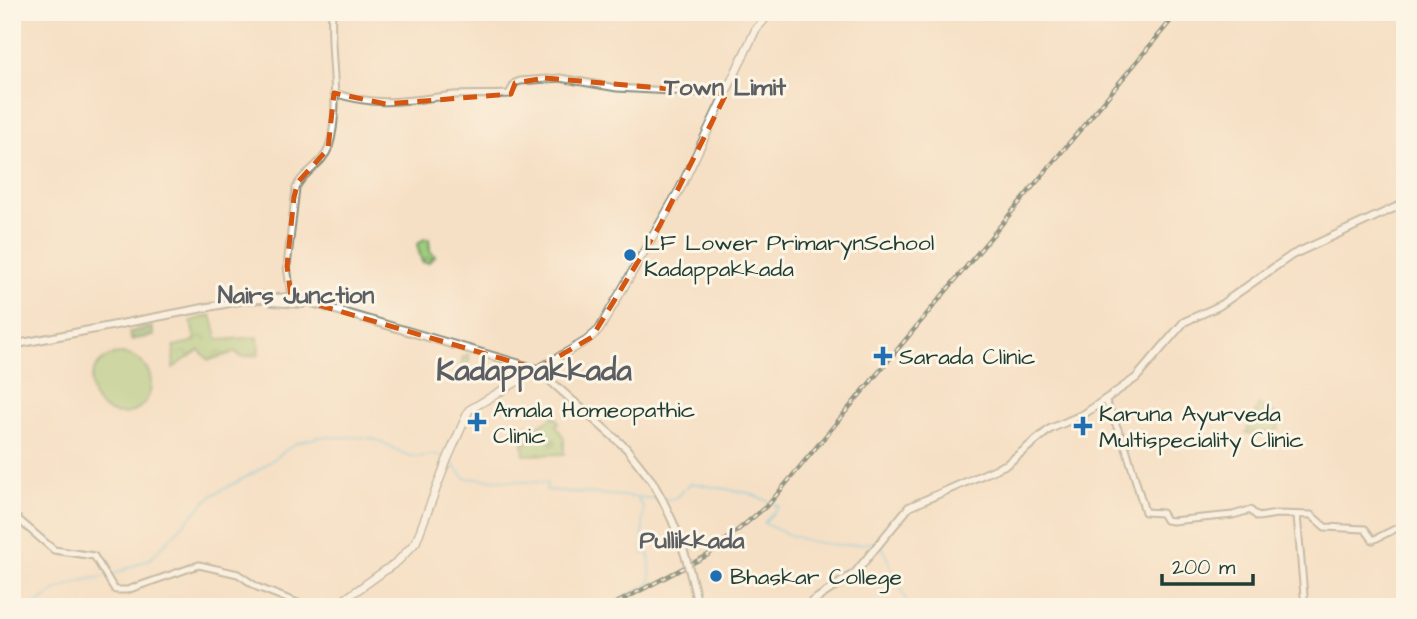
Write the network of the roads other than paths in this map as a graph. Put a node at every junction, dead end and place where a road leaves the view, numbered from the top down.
1 (332, 12) edge
2 (771, 12) edge
3 (334, 93) junction
4 (726, 94) junction
5 (1405, 203) edge
6 (291, 299) junction
7 (12, 346) edge
8 (536, 371) junction
9 (1105, 399) junction
10 (12, 514) edge
11 (1297, 515) junction
12 (1405, 524) edge
13 (308, 607) edge
14 (334, 607) edge
15 (698, 607) edge
16 (804, 607) edge
17 (1306, 607) edge

1 - 3 street
2 - 4 main road
3 - 4 street
3 - 6 street
4 - 8 main road
5 - 9 main road
6 - 7 main road
6 - 8 main road
8 - 14 main road
8 - 15 main road, bridge
9 - 11 street
9 - 16 main road
10 - 13 street
11 - 12 street
11 - 17 street

